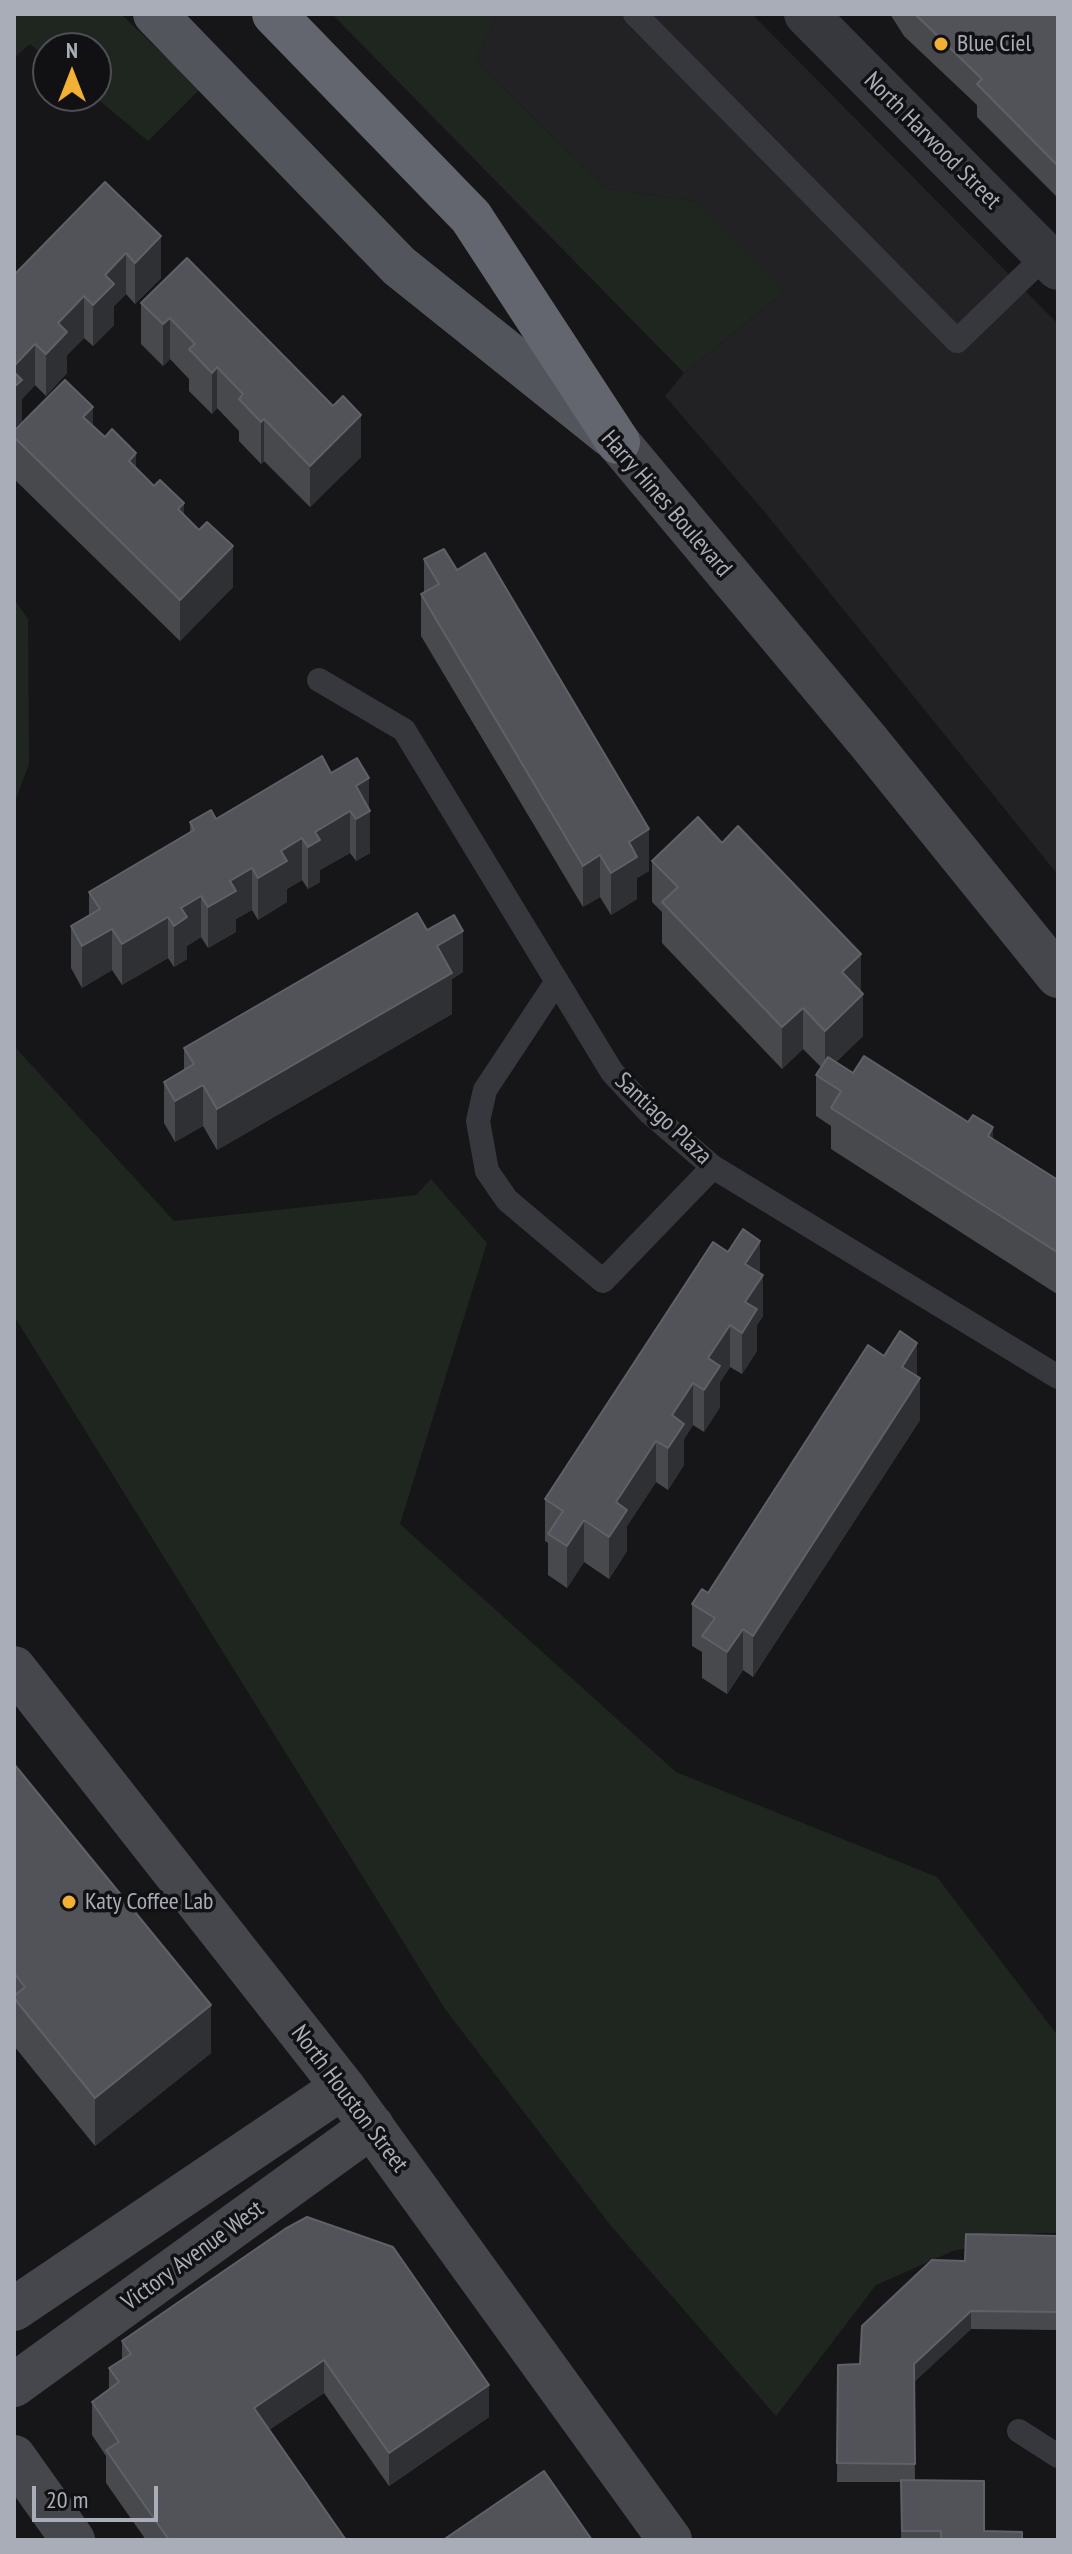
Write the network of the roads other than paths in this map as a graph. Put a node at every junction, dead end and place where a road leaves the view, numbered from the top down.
1 (155, 14) edge
2 (274, 14) edge
3 (635, 14) edge
4 (806, 14) edge
5 (1052, 262) edge
6 (618, 442) junction
7 (319, 680) dead end
8 (1058, 976) edge
9 (557, 981) junction
10 (713, 1167) junction
11 (1058, 1377) edge
12 (14, 1668) edge
13 (343, 2087) junction
14 (372, 2126) junction
15 (14, 2309) edge
16 (14, 2385) edge
17 (1019, 2431) dead end
18 (1058, 2456) edge
19 (14, 2457) edge
20 (665, 2538) edge
21 (73, 2540) edge

1 - 6 main road, Harry Hines Boulevard
2 - 6 highway
3 - 5 lane
4 - 5 street, North Harwood Street
6 - 8 main road, Harry Hines Boulevard
7 - 9 lane, Santiago Plaza
9 - 10 lane, Santiago Plaza
9 - 10 lane
10 - 11 lane, Santiago Plaza
12 - 13 main road, North Houston Street
13 - 14 main road, North Houston Street
13 - 15 main road
14 - 16 main road, Victory Avenue West
14 - 20 main road, North Houston Street
17 - 18 lane
19 - 21 main road

